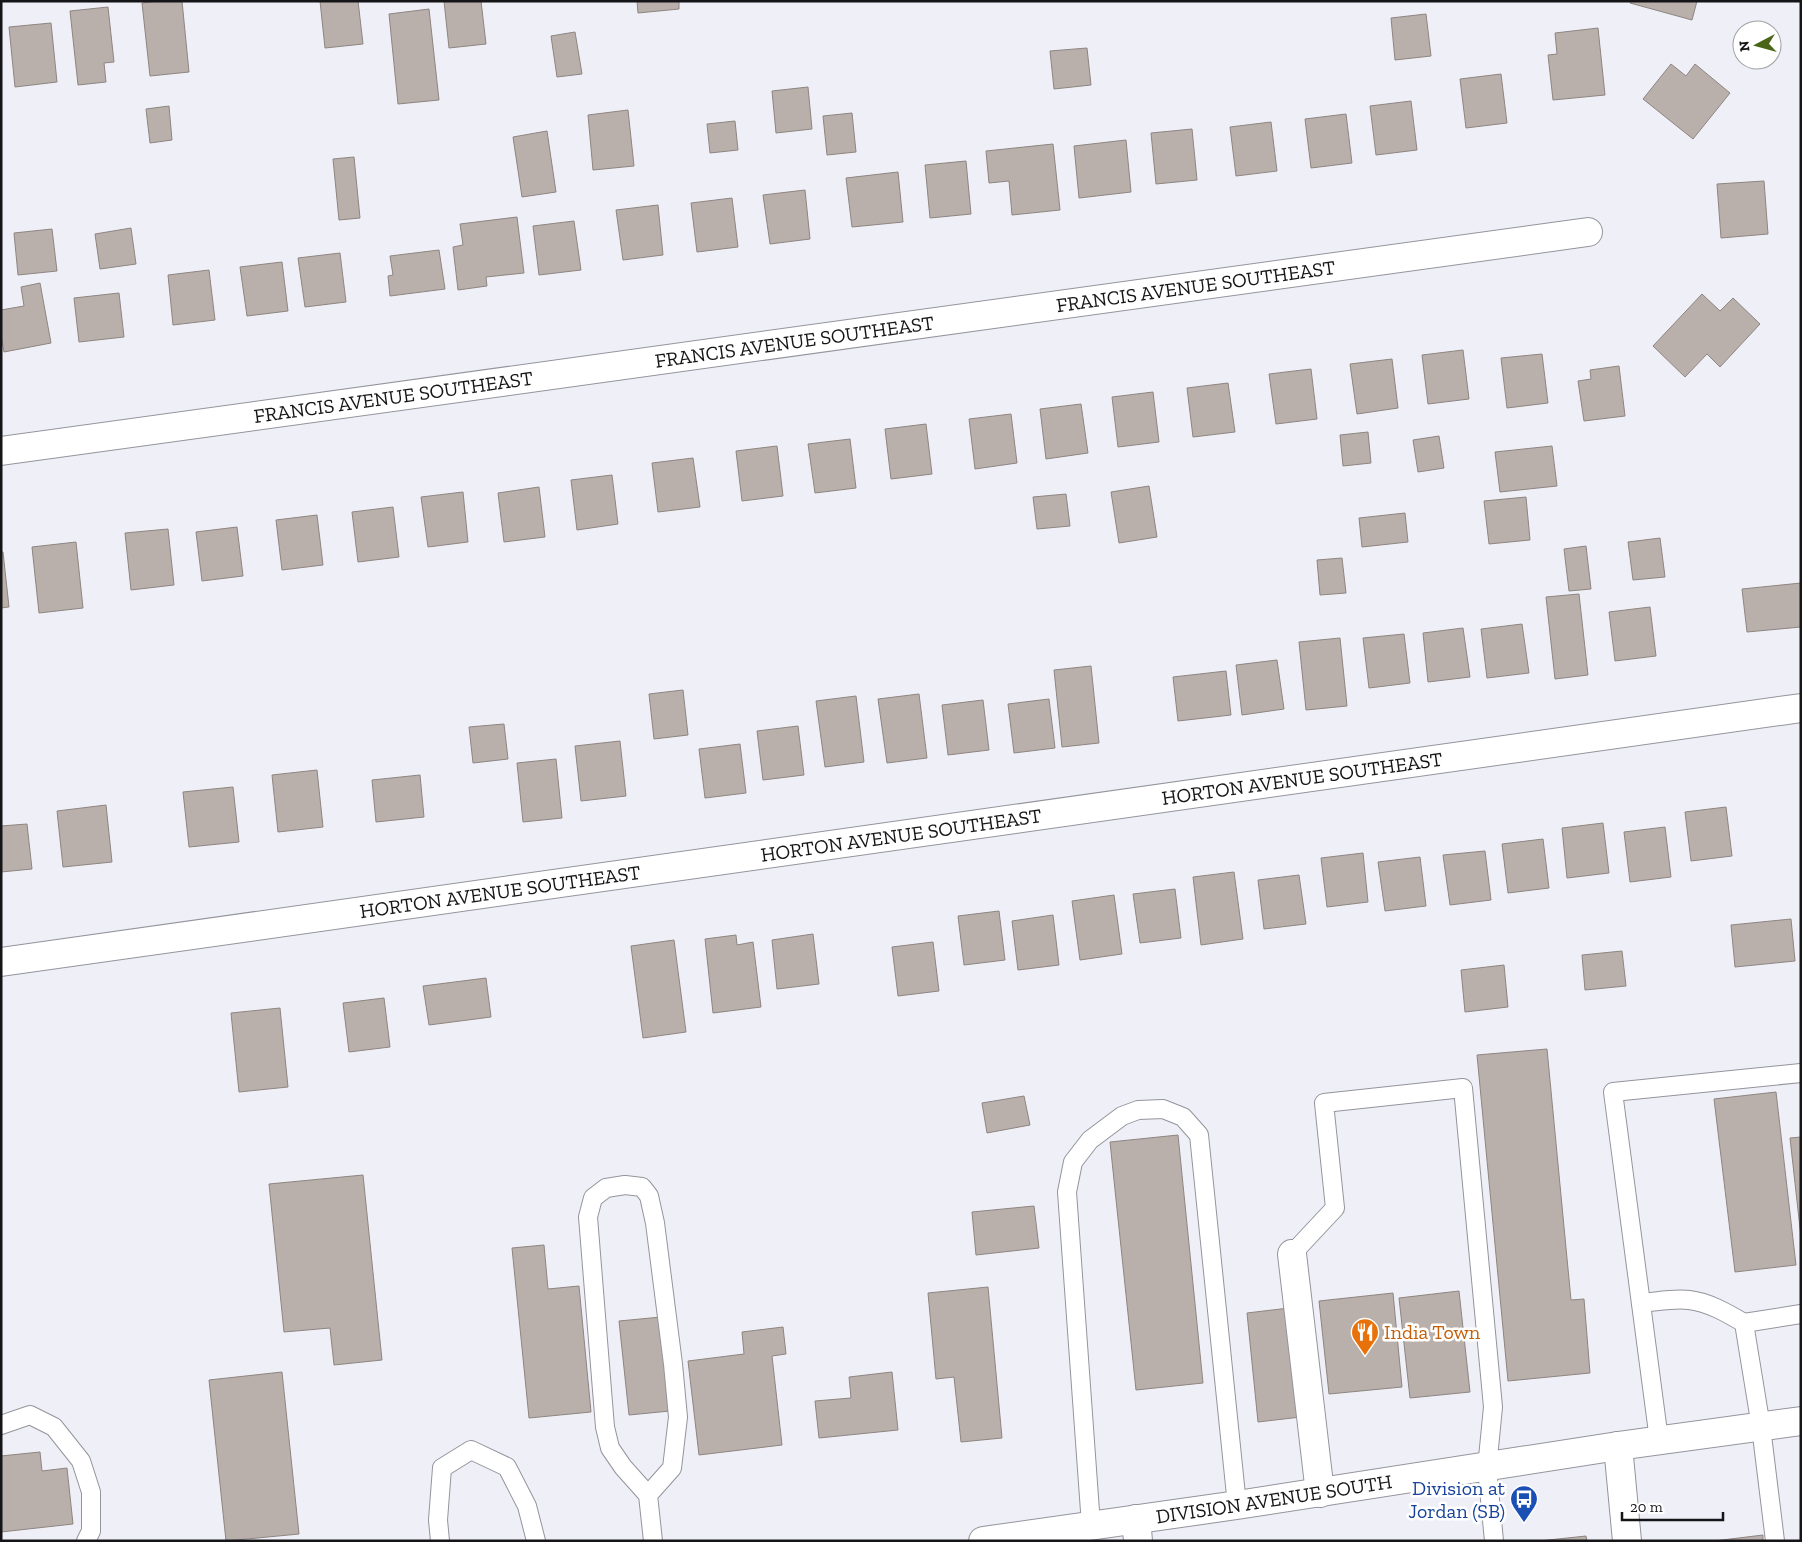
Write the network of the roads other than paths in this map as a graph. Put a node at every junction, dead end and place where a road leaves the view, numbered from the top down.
1 (1588, 232) dead end
2 (1, 451) edge
3 (1801, 708) edge
4 (1, 962) edge
5 (1801, 1073) edge
6 (1292, 1254) joint
7 (1641, 1303) junction
8 (1801, 1314) edge
9 (1744, 1323) junction
10 (1801, 1421) edge
11 (1, 1425) edge
12 (1761, 1427) junction
13 (1659, 1440) junction
14 (1618, 1446) junction
15 (1487, 1468) junction
16 (1320, 1493) junction
17 (648, 1496) junction
18 (1237, 1506) junction
19 (1090, 1526) junction
20 (1137, 1530) edge
21 (86, 1541) edge
22 (440, 1541) edge
23 (536, 1541) edge
24 (653, 1541) edge
25 (983, 1541) edge
26 (1494, 1541) edge
27 (1626, 1541) edge
28 (1775, 1541) edge

1 - 2 street, FRANCIS AVENUE SOUTHEAST
3 - 4 street, HORTON AVENUE SOUTHEAST
5 - 7 lane
6 - 15 lane
6 - 16 street
7 - 9 lane
7 - 13 lane
8 - 9 lane
9 - 12 lane
10 - 12 street, DIVISION AVENUE SOUTH
11 - 21 lane
12 - 13 street, DIVISION AVENUE SOUTH
12 - 28 lane
13 - 14 street, DIVISION AVENUE SOUTH
14 - 15 street, DIVISION AVENUE SOUTH
14 - 27 street
15 - 16 street, DIVISION AVENUE SOUTH
15 - 26 lane
16 - 18 street, DIVISION AVENUE SOUTH
17 - 17 lane
17 - 24 lane
18 - 19 lane
18 - 20 street, DIVISION AVENUE SOUTH
19 - 20 street, DIVISION AVENUE SOUTH
19 - 25 street, DIVISION AVENUE SOUTH
22 - 23 lane

